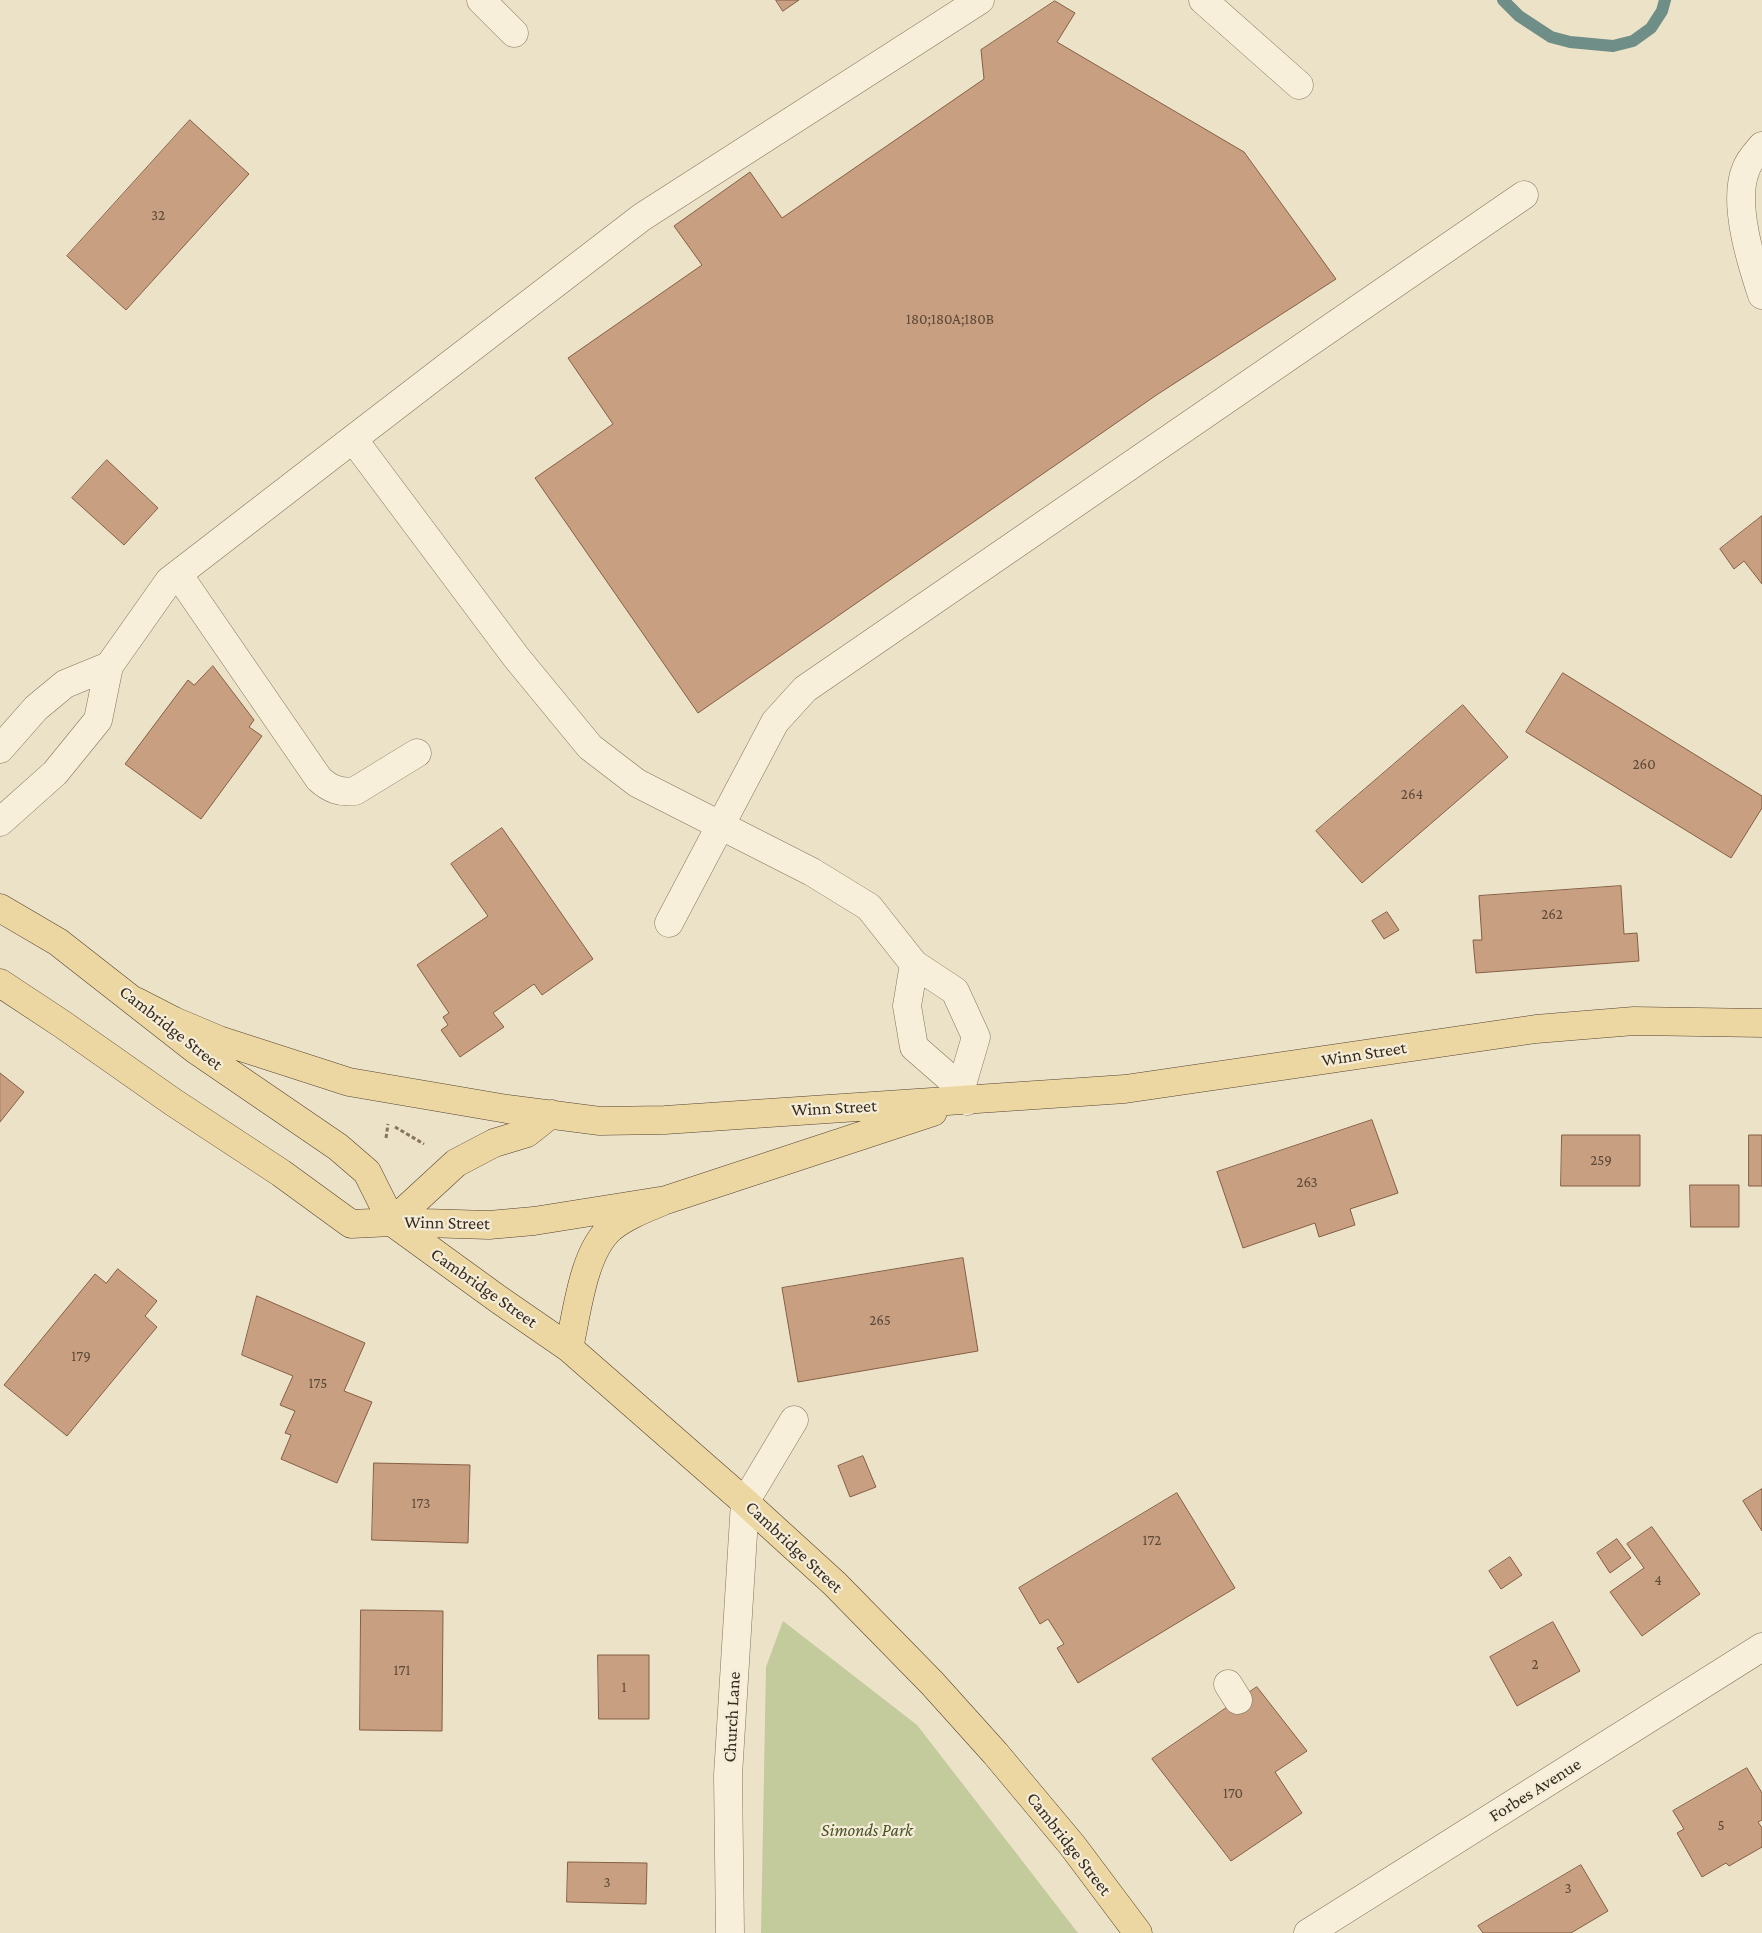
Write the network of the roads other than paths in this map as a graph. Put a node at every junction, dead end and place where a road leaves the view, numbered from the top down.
1 (481, 0) edge
2 (980, 0) edge
3 (1203, 0) edge
4 (514, 33) dead end
5 (1299, 85) dead end
6 (1762, 146) edge
7 (1524, 195) dead end
8 (1762, 296) edge
9 (353, 439) junction
10 (178, 574) junction
11 (109, 666) junction
12 (0, 749) edge
13 (417, 753) dead end
14 (0, 822) edge
15 (720, 825) junction
16 (0, 908) edge
17 (669, 923) dead end
18 (914, 964) junction
19 (0, 983) edge
20 (135, 1001) junction
21 (1762, 1023) edge
22 (964, 1095) junction
23 (551, 1114) junction
24 (666, 1200) junction
25 (392, 1222) junction
26 (570, 1348) junction
27 (794, 1420) dead end
28 (745, 1502) junction
29 (1762, 1647) edge
30 (730, 1933) edge
31 (1138, 1933) edge
32 (1308, 1933) edge

1 - 4 street
2 - 9 street
3 - 5 street
6 - 8 street
7 - 15 street
9 - 10 street
9 - 15 street
10 - 11 street
10 - 13 street
11 - 12 street
11 - 14 street
15 - 17 street
15 - 18 street
16 - 20 main road, Cambridge Street
18 - 22 street
18 - 22 street
19 - 25 main road
20 - 23 main road, Winn Street
20 - 25 main road, Cambridge Street
21 - 22 main road, Winn Street
22 - 23 main road, Winn Street
22 - 24 main road, Winn Street
23 - 25 main road, Winn Street
24 - 25 main road, Winn Street
24 - 26 main road, Winn Street
25 - 26 main road, Cambridge Street
26 - 28 main road, Cambridge Street
27 - 28 street
28 - 30 street, Church Lane
28 - 31 main road, Cambridge Street
29 - 32 street, Forbes Avenue

